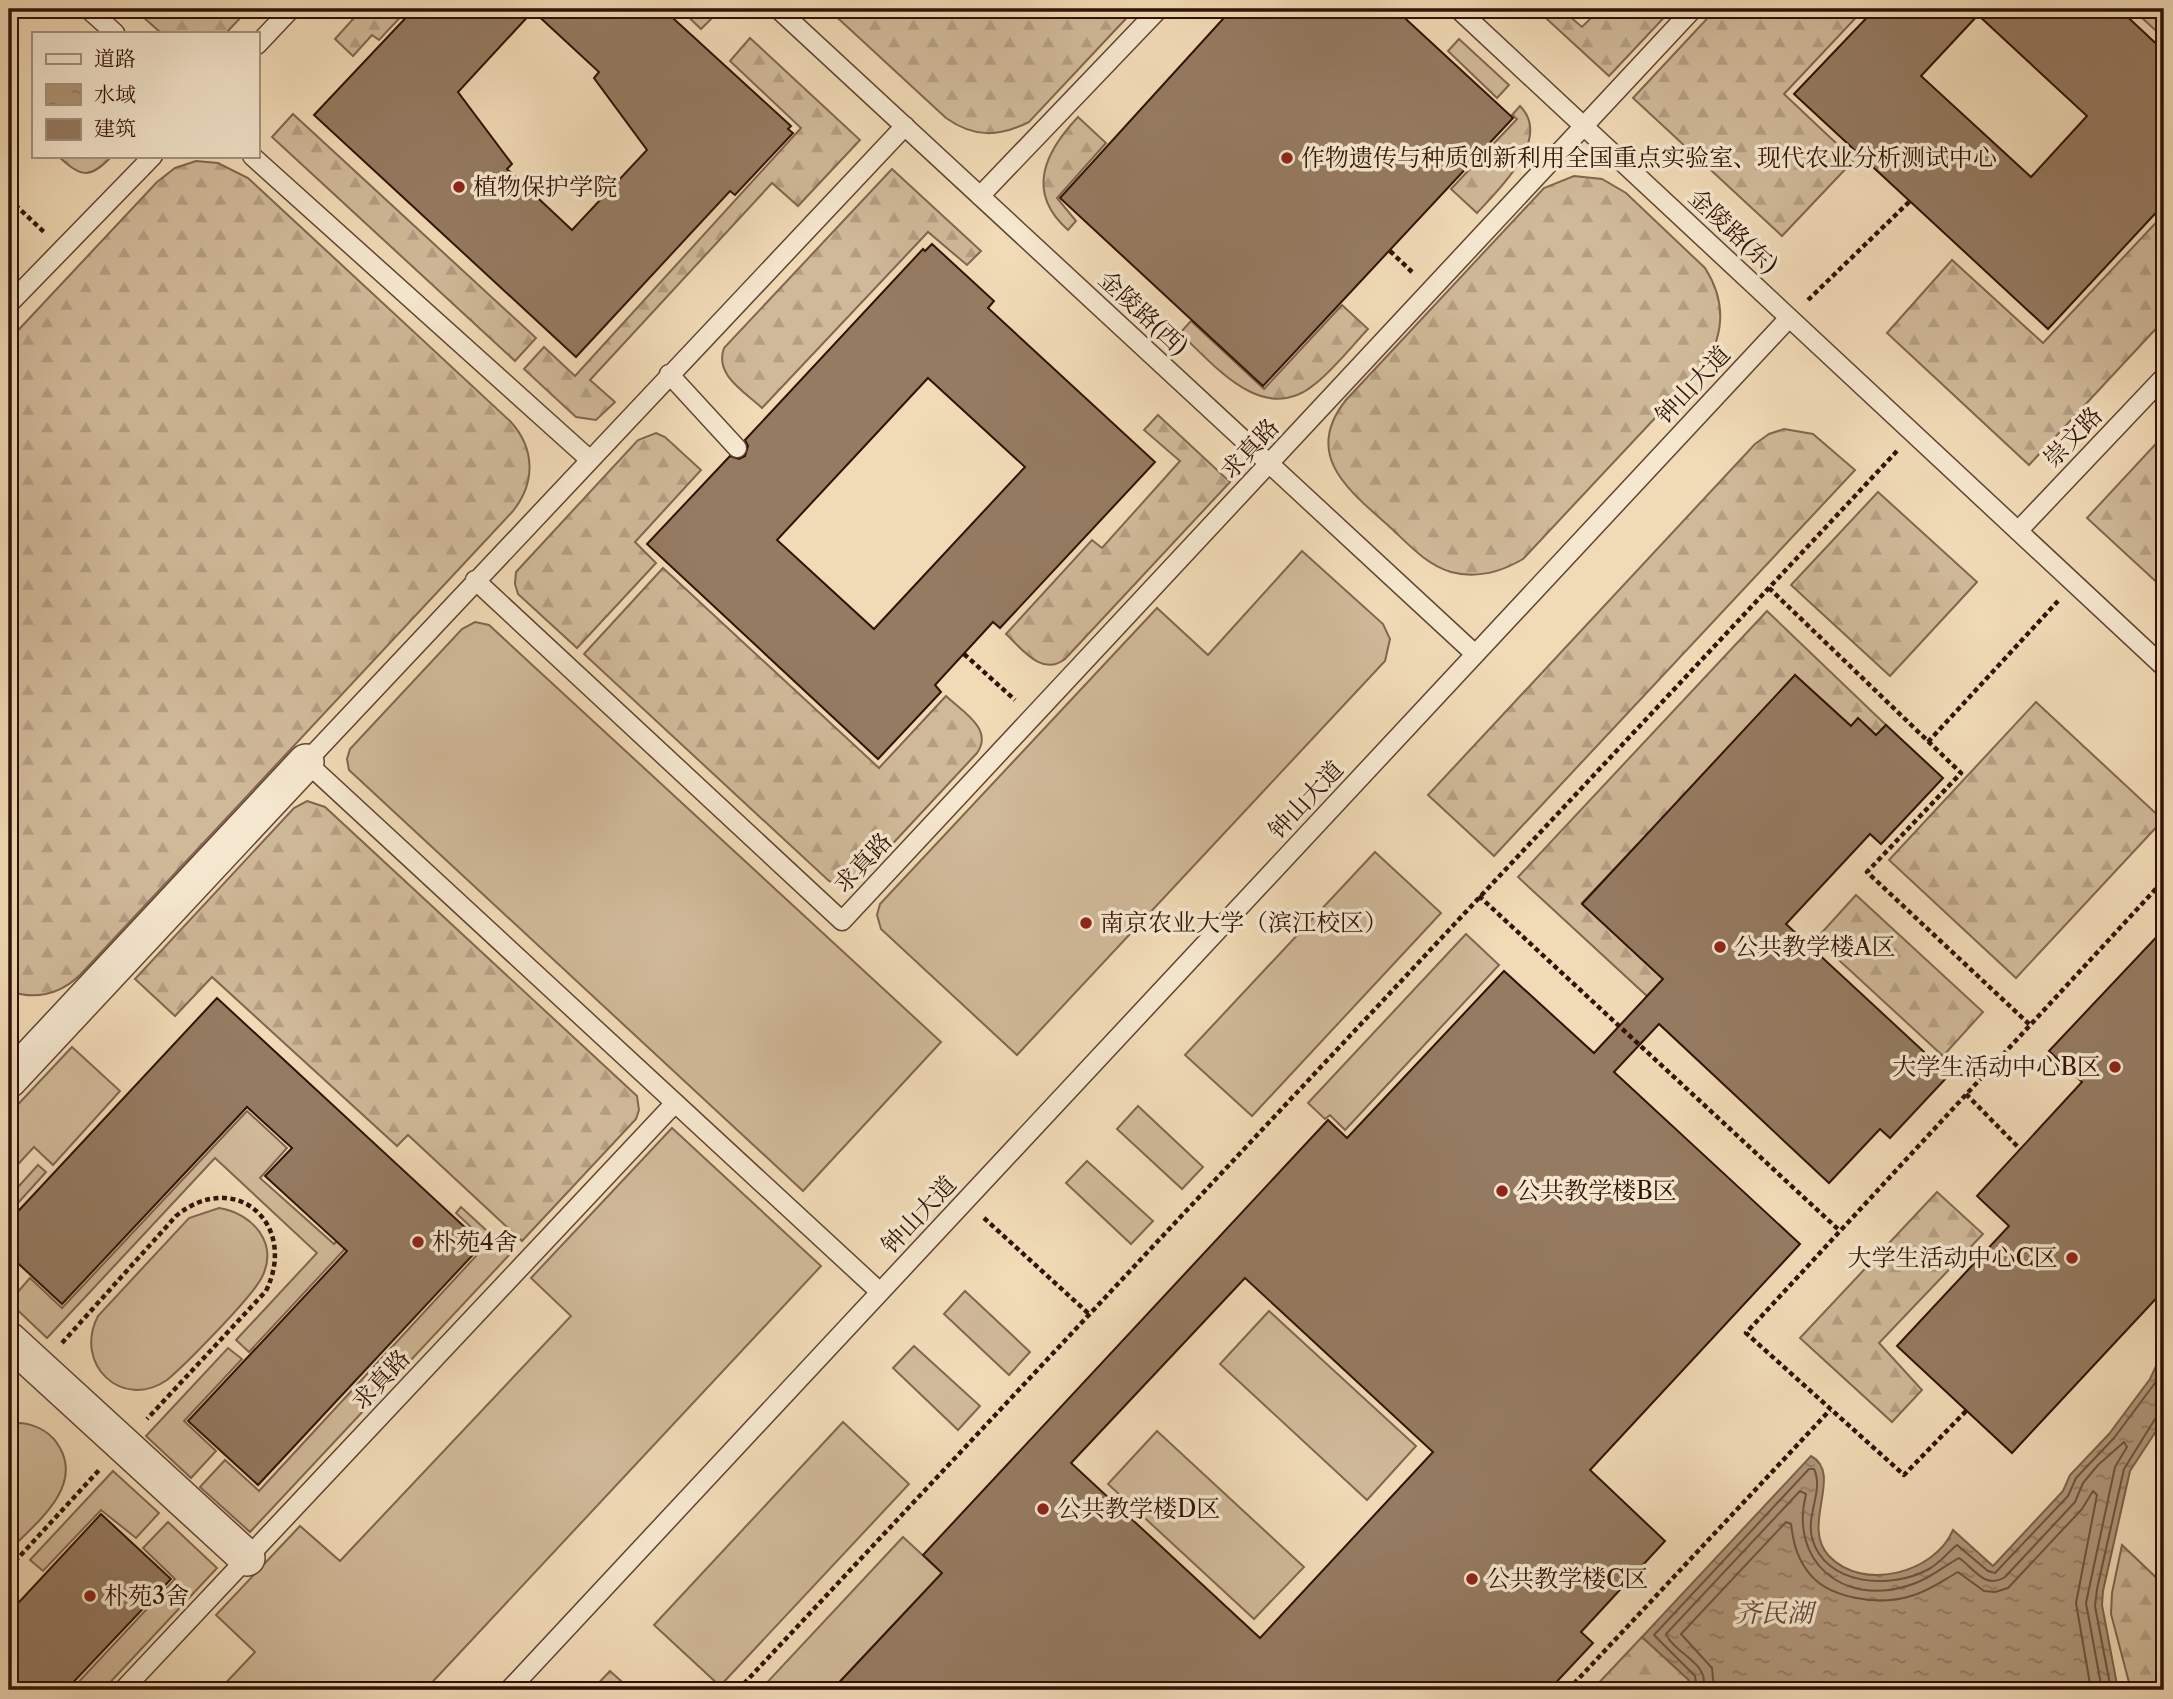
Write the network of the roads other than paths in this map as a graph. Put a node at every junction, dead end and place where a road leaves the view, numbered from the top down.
1 (88, 9) edge
2 (291, 9) edge
3 (778, 9) edge
4 (1158, 9) edge
5 (1458, 9) edge
6 (1693, 9) edge
7 (114, 32) edge
8 (259, 43) edge
9 (1584, 125) junction
10 (905, 126) junction
11 (151, 158) edge
12 (254, 158) edge
13 (980, 196) junction
14 (9, 304) edge
15 (1789, 318) junction
16 (669, 374) junction
17 (2164, 377) edge
18 (737, 448) dead end
19 (589, 459) junction
20 (1270, 464) junction
21 (2018, 531) junction
22 (475, 580) junction
23 (1475, 654) junction
24 (2164, 667) edge
25 (306, 762) junction
26 (13, 1066) edge
27 (675, 1103) junction
28 (880, 1292) junction
29 (9, 1340) edge
30 (247, 1558) junction
31 (123, 1690) edge
32 (509, 1690) edge

1 - 7 lane
2 - 8 lane
3 - 10 lane, 金陵路(西)
4 - 13 lane
5 - 9 lane, 金陵路(东)
6 - 9 lane, 求真路
9 - 15 lane, 金陵路(东)
9 - 20 lane, 求真路
10 - 13 lane, 金陵路(西)
10 - 16 lane
11 - 14 lane
12 - 19 lane
13 - 20 lane, 金陵路(西)
15 - 21 lane
15 - 23 lane, 钟山大道
16 - 18 lane
16 - 19 lane
17 - 21 lane, 崇文路
19 - 22 lane
20 - 22 lane, 求真路
20 - 23 lane, 金陵路(西)
21 - 24 lane
22 - 25 lane
23 - 28 lane, 钟山大道
25 - 26 street
25 - 27 lane
27 - 28 lane
27 - 30 lane, 求真路
28 - 32 lane, 钟山大道
29 - 30 street
30 - 31 lane, 求真路

